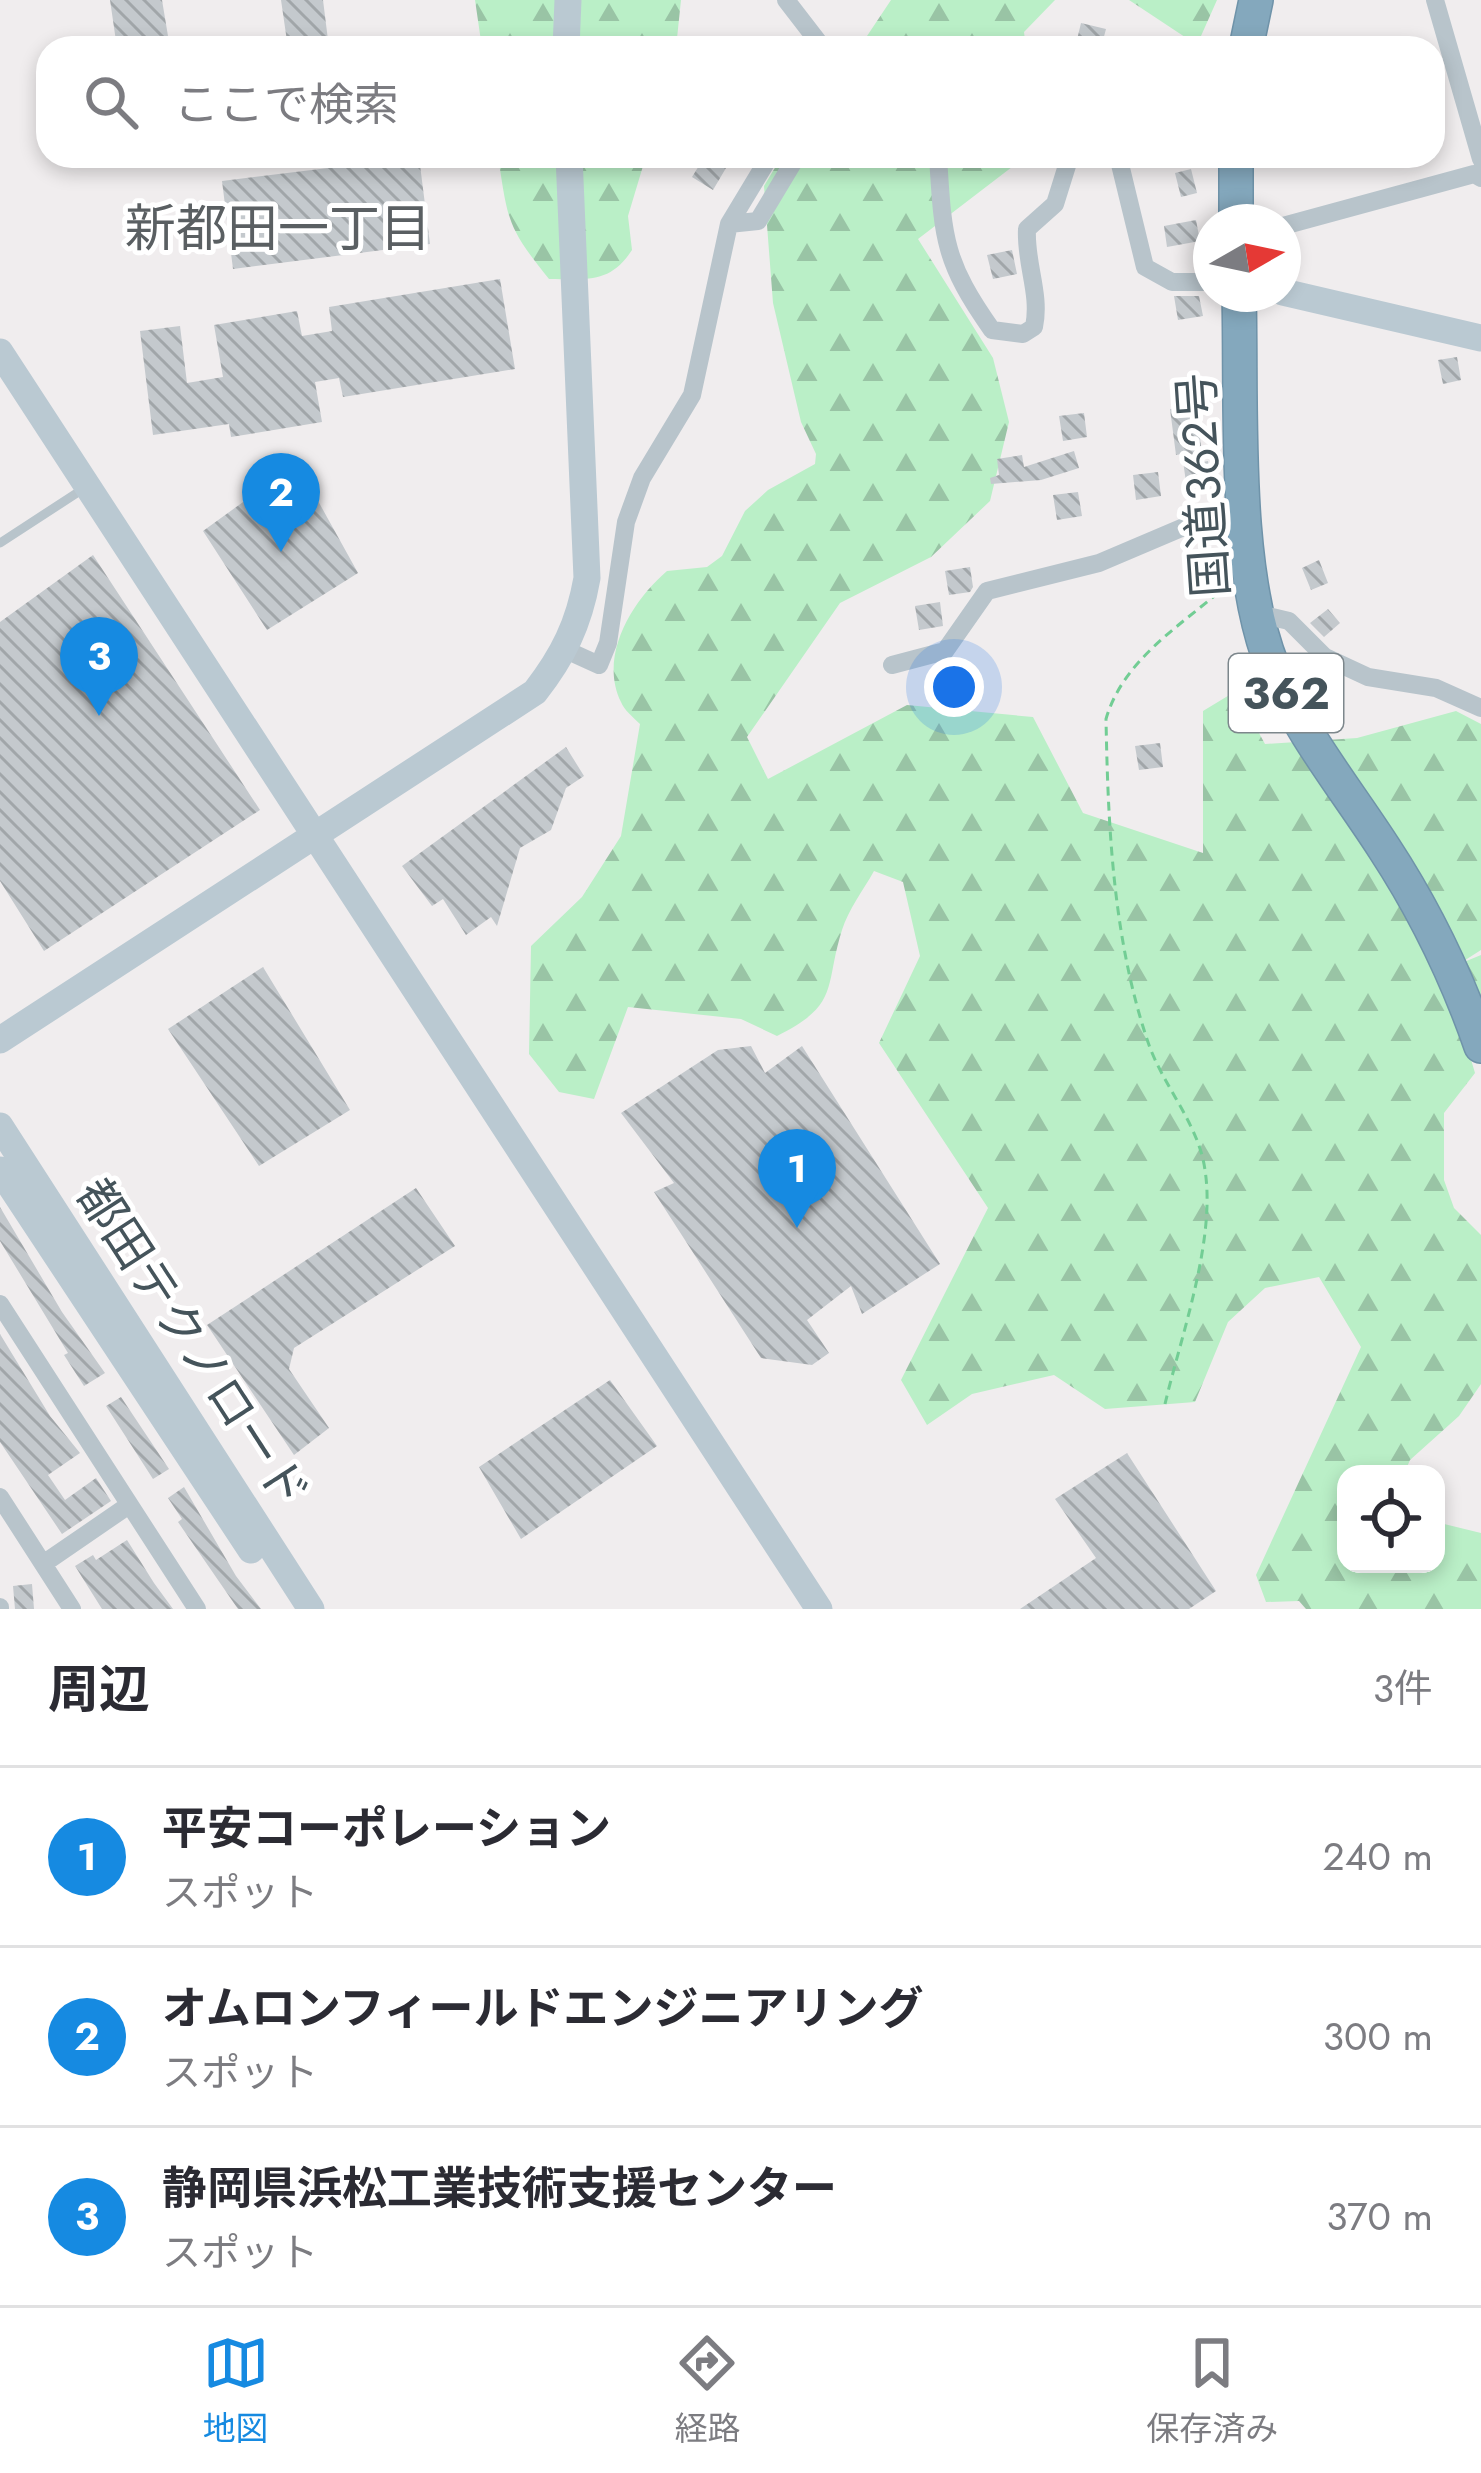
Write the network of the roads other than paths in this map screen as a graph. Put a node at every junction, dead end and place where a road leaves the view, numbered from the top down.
1 (568, 0) edge
2 (786, 0) edge
3 (1256, 0) edge
4 (1435, 0) edge
5 (566, 36) edge
6 (814, 36) edge
7 (1248, 36) edge
8 (1481, 159) edge
9 (570, 168) edge
10 (763, 168) edge
11 (789, 168) edge
12 (939, 168) edge
13 (1066, 168) edge
14 (1121, 168) edge
15 (1236, 168) edge
16 (1481, 178) edge
17 (1237, 204) edge
18 (1301, 221) edge
19 (729, 224) junction
20 (1193, 282) edge
21 (1301, 296) edge
22 (1240, 312) edge
23 (1481, 338) edge
24 (0, 352) edge
25 (87, 486) junction
26 (1245, 501) junction
27 (0, 543) edge
28 (1260, 614) junction
29 (566, 650) junction
30 (892, 665) dead end
31 (1481, 708) edge
32 (317, 837) junction
33 (0, 1040) edge
34 (1481, 1046) edge
35 (0, 1126) edge
36 (0, 1170) edge
37 (0, 1304) edge
38 (1, 1501) edge
39 (129, 1505) junction
40 (43, 1564) junction
41 (72, 1609) edge
42 (197, 1609) edge
43 (290, 1609) edge
44 (311, 1609) edge
45 (819, 1609) edge

1 - 5 street
2 - 6 street
3 - 7 highway
4 - 8 street
9 - 29 street
10 - 19 street
11 - 19 street
12 - 13 street
14 - 20 street
15 - 17 highway
16 - 18 street
19 - 29 street
21 - 23 street
22 - 26 highway, 国道362号 / 362
24 - 25 street
25 - 27 lane
25 - 32 street
26 - 28 highway, 国道362号 / 362
26 - 30 street
28 - 31 street
28 - 34 highway, 国道362号 / 362
29 - 32 street
32 - 33 street
32 - 45 street
35 - 44 street, 都田テクノロード
36 - 43 street, 都田テクノロード
37 - 39 street
38 - 40 street
39 - 40 street
39 - 42 street
40 - 41 street

